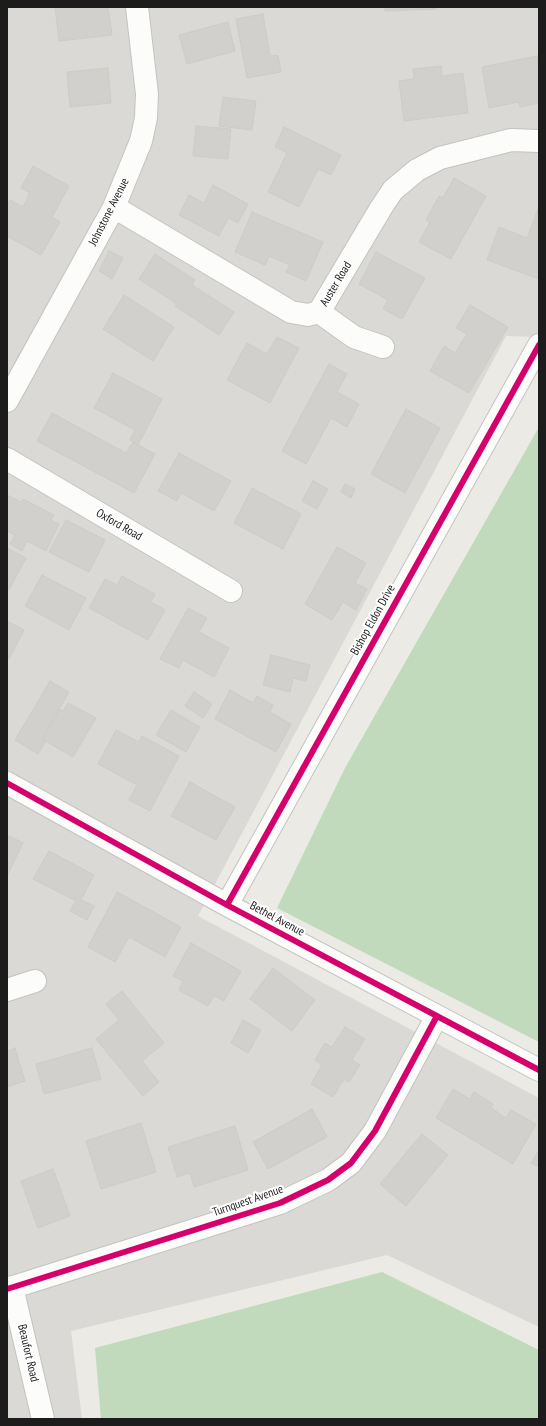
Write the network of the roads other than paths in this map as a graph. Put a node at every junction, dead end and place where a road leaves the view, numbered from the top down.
1 (137, 7) edge
2 (539, 141) edge
3 (114, 207) junction
4 (320, 312) junction
5 (539, 345) edge
6 (384, 347) dead end
7 (7, 401) edge
8 (7, 459) edge
9 (231, 591) dead end
10 (7, 783) edge
11 (227, 905) junction
12 (35, 981) dead end
13 (7, 990) edge
14 (437, 1016) junction
15 (539, 1070) edge
16 (10, 1288) edge
17 (44, 1419) edge

1 - 3 street, Johnstone Avenue
2 - 4 street, Auster Road
3 - 4 street, Auster Road
3 - 7 street, Johnstone Avenue
4 - 6 street
5 - 11 street, Bishop Eldon Drive
8 - 9 street, Oxford Road
10 - 11 street, Bethel Avenue
11 - 14 street, Bethel Avenue
12 - 13 street
14 - 15 street, Bethel Avenue
14 - 16 street, Turnquest Avenue
16 - 17 street, Beaufort Road

